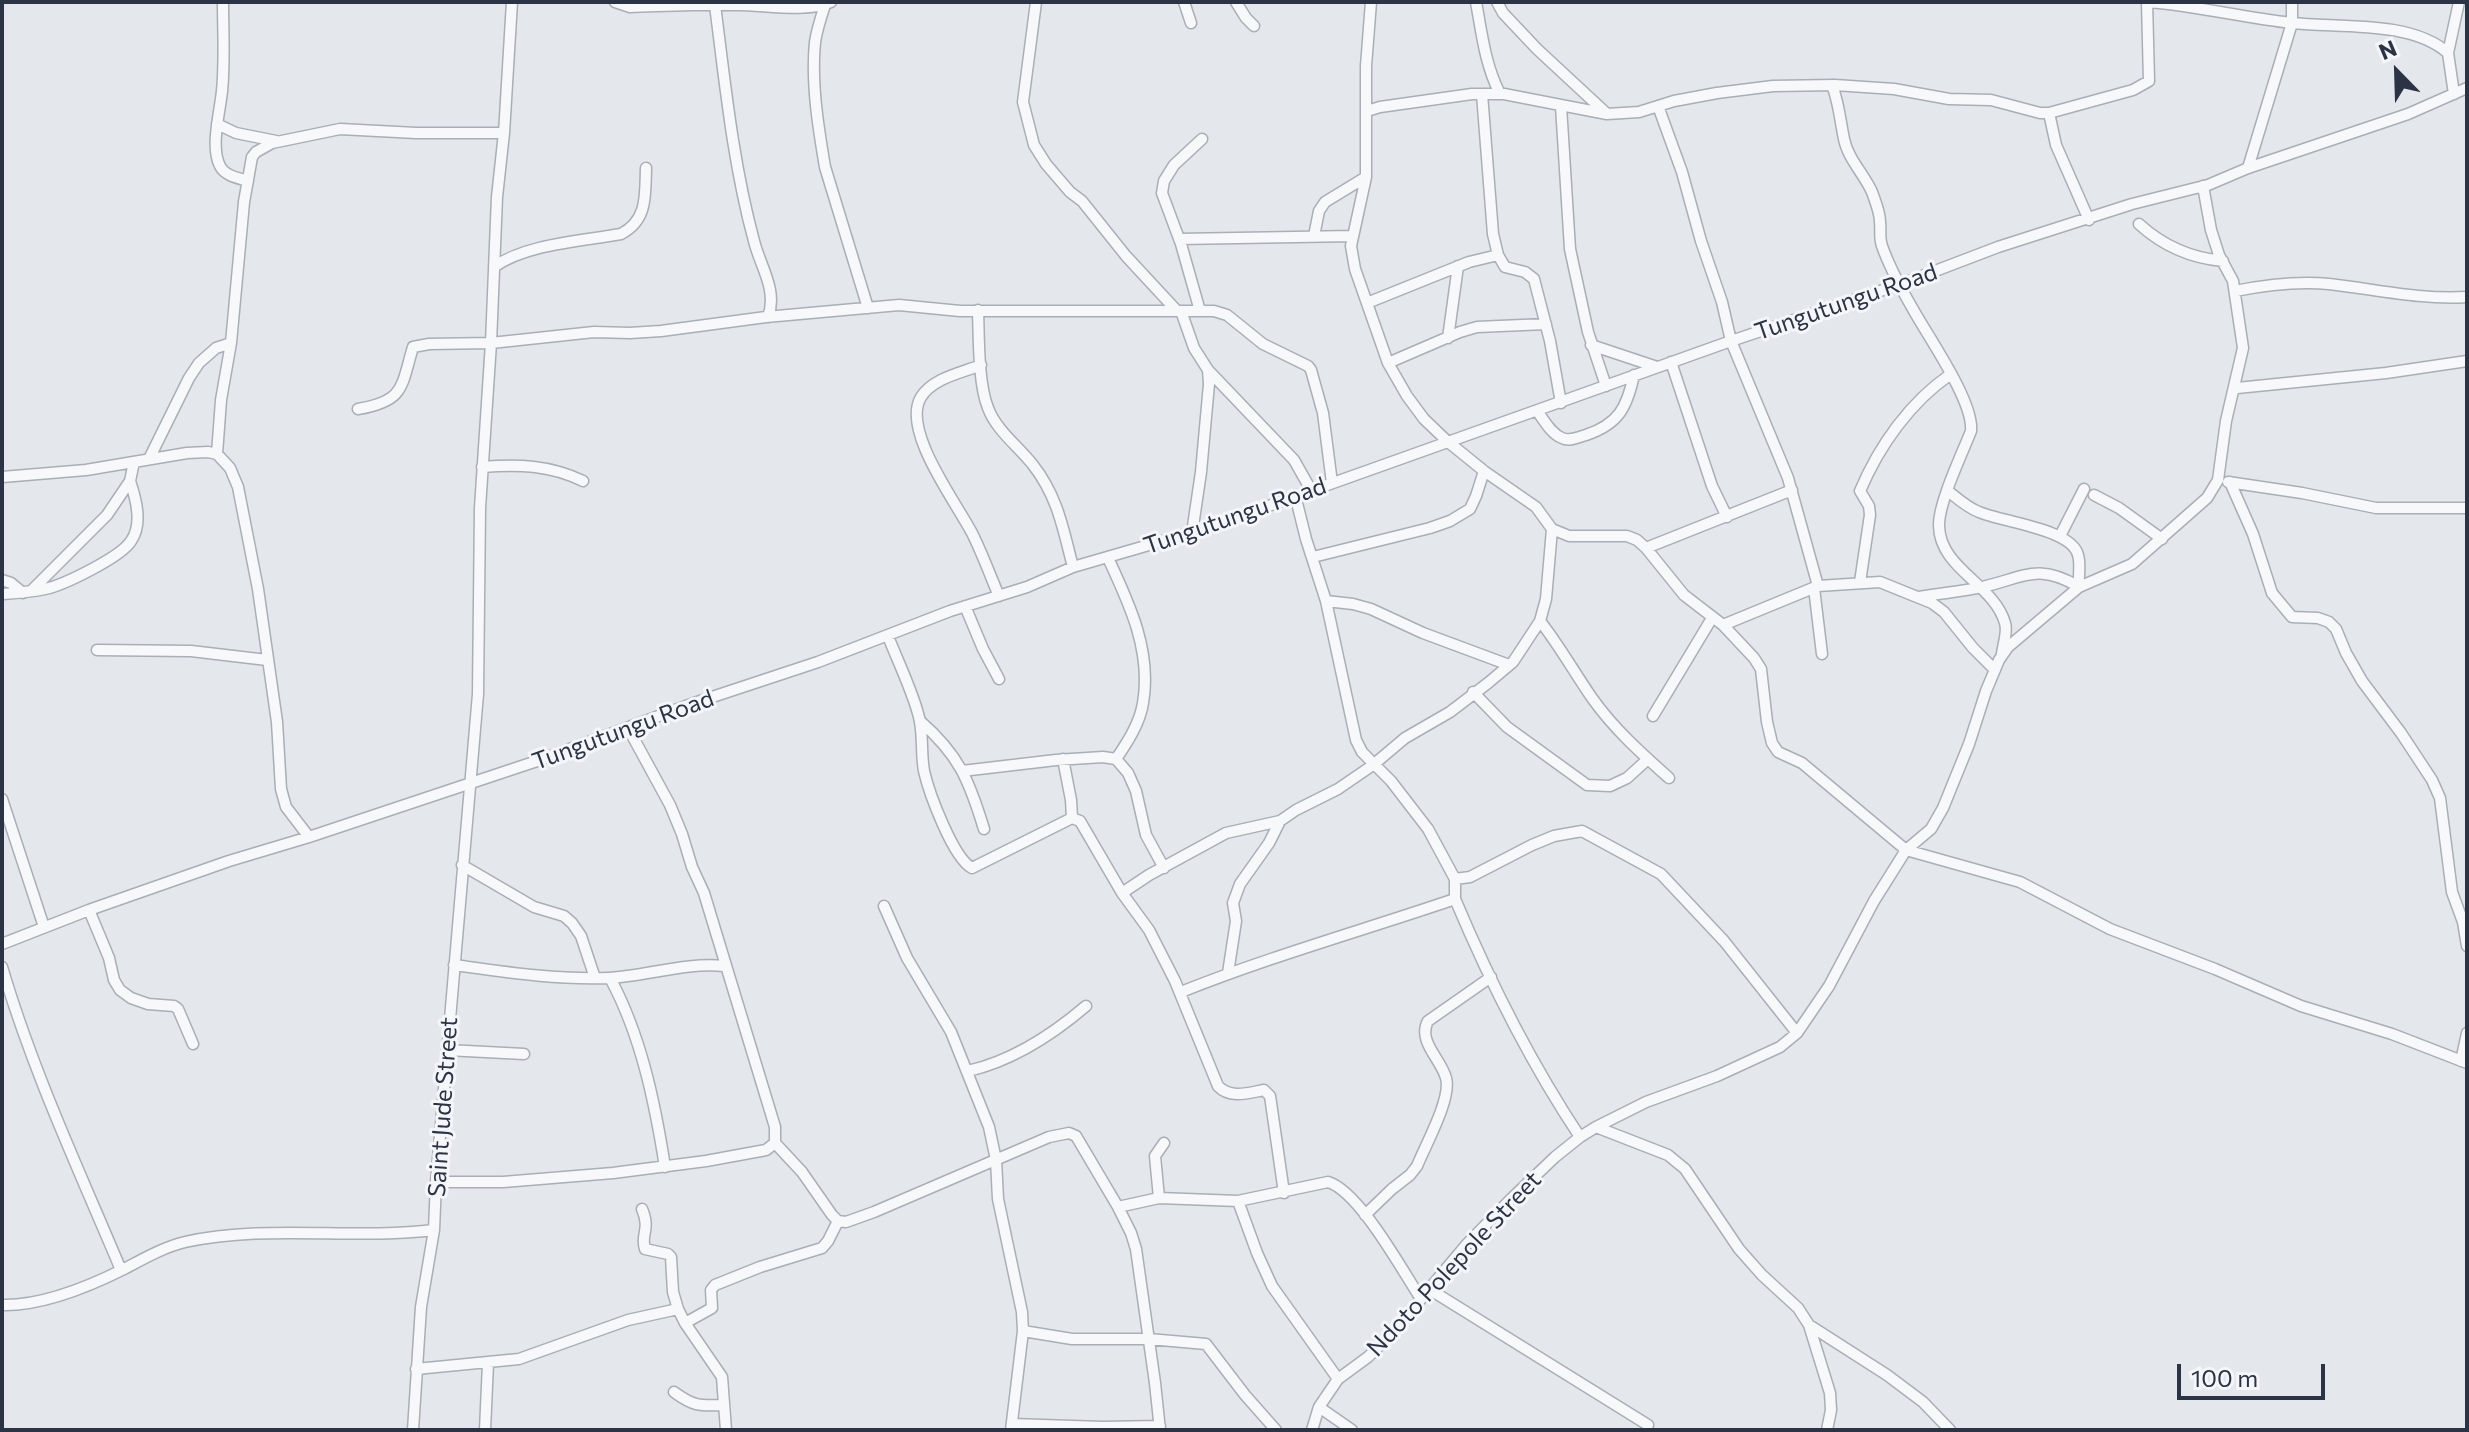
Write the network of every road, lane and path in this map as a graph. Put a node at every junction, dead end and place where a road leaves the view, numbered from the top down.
1 (223, 2) edge
2 (512, 2) edge
3 (615, 2) edge
4 (1036, 2) edge
5 (1184, 2) edge
6 (1236, 2) edge
7 (1371, 2) edge
8 (1476, 2) edge
9 (1497, 2) edge
10 (2148, 2) edge
11 (2292, 2) edge
12 (2459, 2) edge
13 (828, 4) edge
14 (715, 5) junction
15 (1191, 23) dead end
16 (2292, 23) junction
17 (1254, 26) dead end
18 (2448, 53) junction
19 (1832, 85) junction
20 (2467, 88) edge
21 (1482, 94) junction
22 (1500, 94) junction
23 (2454, 94) junction
24 (1561, 106) junction
25 (1658, 106) junction
26 (1367, 111) junction
27 (2049, 113) junction
28 (1607, 114) junction
29 (217, 124) junction
30 (504, 133) junction
31 (1202, 139) dead end
32 (279, 141) junction
33 (646, 168) dead end
34 (2248, 168) junction
35 (1366, 177) junction
36 (248, 181) junction
37 (2203, 186) junction
38 (2089, 220) junction
39 (2139, 224) dead end
40 (1314, 236) junction
41 (1353, 236) junction
42 (1179, 239) junction
43 (1498, 255) junction
44 (2223, 261) junction
45 (1458, 266) junction
46 (494, 267) junction
47 (1901, 284) junction
48 (2235, 291) junction
49 (2467, 297) edge
50 (1367, 303) junction
51 (868, 308) junction
52 (978, 310) junction
53 (1179, 311) junction
54 (1200, 311) junction
55 (768, 317) junction
56 (1546, 324) junction
57 (1448, 338) junction
58 (1731, 341) junction
59 (231, 343) junction
60 (491, 343) junction
61 (1591, 345) junction
62 (2467, 361) edge
63 (1671, 362) junction
64 (1388, 363) junction
65 (981, 365) junction
66 (1658, 367) junction
67 (1208, 370) junction
68 (1951, 374) junction
69 (1634, 375) junction
70 (1606, 386) junction
71 (2237, 388) dead end
72 (1561, 403) junction
73 (358, 409) dead end
74 (1537, 411) junction
75 (1447, 441) junction
76 (217, 454) junction
77 (149, 459) junction
78 (134, 462) junction
79 (482, 467) junction
80 (1484, 471) junction
81 (2, 477) edge
82 (2218, 480) junction
83 (130, 481) junction
84 (583, 481) dead end
85 (2230, 482) junction
86 (1332, 483) junction
87 (1311, 490) junction
88 (1792, 490) junction
89 (1948, 491) junction
90 (1295, 495) junction
91 (2467, 508) edge
92 (1727, 517) junction
93 (1552, 529) junction
94 (1192, 533) junction
95 (2060, 536) junction
96 (2162, 539) junction
97 (1646, 548) junction
98 (1313, 557) junction
99 (1108, 558) junction
100 (1073, 567) junction
101 (2, 580) edge
102 (1860, 582) junction
103 (1816, 587) junction
104 (1981, 587) junction
105 (2079, 587) junction
106 (27, 592) junction
107 (2, 594) edge
108 (999, 596) junction
109 (1919, 597) junction
110 (1326, 601) junction
111 (965, 606) junction
112 (1712, 618) junction
113 (1540, 621) junction
114 (1723, 625) junction
115 (888, 636) junction
116 (97, 650) dead end
117 (1822, 654) dead end
118 (2001, 656) junction
119 (267, 660) junction
120 (1509, 665) junction
121 (1995, 670) junction
122 (999, 679) dead end
123 (1473, 692) junction
124 (1653, 716) dead end
125 (920, 721) junction
126 (628, 728) junction
127 (1063, 759) junction
128 (1116, 759) junction
129 (1648, 759) junction
130 (1373, 765) junction
131 (962, 771) junction
132 (1669, 778) dead end
133 (470, 783) junction
134 (2, 799) edge
135 (1072, 818) junction
136 (1280, 821) junction
137 (984, 829) dead end
138 (309, 837) junction
139 (1906, 850) junction
140 (462, 865) junction
141 (1164, 868) junction
142 (1455, 879) junction
143 (1122, 893) junction
144 (1455, 899) junction
145 (884, 906) dead end
146 (89, 910) junction
147 (44, 927) junction
148 (2, 944) edge
149 (2467, 946) edge
150 (454, 965) junction
151 (724, 966) junction
152 (2, 967) edge
153 (1228, 973) junction
154 (1491, 977) junction
155 (595, 978) junction
156 (610, 978) junction
157 (1181, 992) junction
158 (1086, 1006) dead end
159 (1797, 1033) junction
160 (2467, 1033) edge
161 (193, 1044) dead end
162 (447, 1050) junction
163 (524, 1054) dead end
164 (2464, 1062) edge
165 (968, 1071) junction
166 (1596, 1127) junction
167 (1580, 1137) junction
168 (775, 1143) junction
169 (1164, 1143) dead end
170 (996, 1160) junction
171 (665, 1167) junction
172 (436, 1182) junction
173 (1284, 1193) junction
174 (1159, 1198) junction
175 (1238, 1201) junction
176 (1118, 1207) junction
177 (642, 1209) dead end
178 (1365, 1215) junction
179 (838, 1221) junction
180 (434, 1230) junction
181 (121, 1270) junction
182 (1429, 1289) junction
183 (1421, 1299) junction
184 (2, 1305) edge
185 (678, 1309) junction
186 (685, 1323) junction
187 (1809, 1325) junction
188 (1023, 1331) junction
189 (1149, 1339) junction
190 (488, 1363) junction
191 (416, 1369) junction
192 (1338, 1379) junction
193 (674, 1392) dead end
194 (722, 1405) junction
195 (1319, 1407) junction
196 (1648, 1425) dead end
197 (1011, 1427) edge
198 (1160, 1428) edge
199 (413, 1430) edge
200 (485, 1430) edge
201 (726, 1430) edge
202 (1276, 1430) edge
203 (1312, 1430) edge
204 (1352, 1430) edge
205 (1827, 1430) edge
206 (1950, 1430) edge

1 - 29 street
2 - 30 street, Saint Jude Street
3 - 14 street
4 - 53 street
5 - 15 street
6 - 17 street
7 - 26 street
8 - 22 street
9 - 28 street
10 - 16 street
10 - 27 street
11 - 16 street
12 - 18 street
13 - 14 street
13 - 51 street
14 - 55 street
16 - 18 street
16 - 34 street
18 - 23 street
19 - 25 street
19 - 27 street
19 - 47 street
20 - 23 street, Tungutungu Road
21 - 22 street
21 - 26 street
21 - 43 street
22 - 24 street
23 - 34 street, Tungutungu Road
24 - 28 street
24 - 61 street
25 - 28 street
25 - 58 street
26 - 35 street
27 - 38 street
29 - 32 street
29 - 36 street
30 - 32 street
30 - 46 street, Saint Jude Street
31 - 42 street
32 - 36 street
33 - 46 street
34 - 37 street, Tungutungu Road
35 - 40 street
35 - 41 street
36 - 59 street
37 - 38 street, Tungutungu Road
37 - 44 street
38 - 47 street, Tungutungu Road
39 - 44 street
40 - 41 street
40 - 42 street
41 - 50 street
42 - 54 street
43 - 45 street
43 - 56 street
44 - 48 street
45 - 50 street
45 - 57 street
46 - 60 street, Saint Jude Street
47 - 58 street, Tungutungu Road
47 - 68 street
48 - 49 street
48 - 82 street
50 - 64 street
51 - 52 street
51 - 55 street
52 - 53 street
52 - 65 street
53 - 54 street
53 - 67 street
54 - 86 street
55 - 60 street
56 - 57 street
56 - 72 street
57 - 64 street
58 - 63 street, Tungutungu Road
58 - 88 street
59 - 76 street
59 - 77 street
60 - 73 street
60 - 79 street, Saint Jude Street
61 - 66 street
61 - 70 street
62 - 71 street
63 - 66 street, Tungutungu Road
63 - 92 street
64 - 75 street
65 - 100 street
65 - 108 street
66 - 69 street, Tungutungu Road
67 - 87 street
67 - 94 street
68 - 89 street
68 - 102 street
69 - 70 street, Tungutungu Road
69 - 74 street
70 - 72 street, Tungutungu Road
72 - 74 street, Tungutungu Road
74 - 75 street, Tungutungu Road
75 - 80 street
75 - 86 street, Tungutungu Road
76 - 77 street
76 - 119 street
77 - 78 street
78 - 81 street
78 - 83 street
79 - 84 street
79 - 133 street, Saint Jude Street
80 - 93 street
80 - 98 street
82 - 85 street
82 - 96 street
83 - 106 street
83 - 106 street
85 - 91 street
85 - 149 street
86 - 87 street, Tungutungu Road
87 - 90 street, Tungutungu Road
88 - 92 street
88 - 103 street
89 - 95 street
89 - 104 street
90 - 94 street, Tungutungu Road
90 - 98 street
92 - 97 street
93 - 97 street
93 - 113 street
94 - 99 street, Tungutungu Road
95 - 96 street
95 - 105 street
96 - 105 street
97 - 112 street
98 - 110 street
99 - 100 street, Tungutungu Road
99 - 128 street
100 - 108 street, Tungutungu Road
101 - 106 street
102 - 103 street
102 - 109 street
103 - 114 street
103 - 117 street
104 - 105 street
104 - 109 street
104 - 118 street
105 - 118 street
106 - 107 street
108 - 111 street, Tungutungu Road
109 - 121 street
110 - 120 street
110 - 130 street
111 - 115 street, Tungutungu Road
111 - 122 street
112 - 114 street
112 - 124 street
113 - 120 street
113 - 129 street
114 - 139 street
115 - 125 street
115 - 126 street, Tungutungu Road
116 - 119 street
118 - 121 street
119 - 138 street
120 - 123 street
121 - 139 street
123 - 129 street
123 - 130 street
125 - 131 street
125 - 135 street
126 - 133 street, Tungutungu Road
126 - 151 street
127 - 128 street
127 - 131 street
127 - 135 street
128 - 141 street
129 - 132 street
130 - 136 street
130 - 142 street
131 - 137 street
133 - 138 street, Tungutungu Road
133 - 140 street, Saint Jude Street
134 - 147 street
135 - 143 street
136 - 141 street
136 - 153 street
138 - 146 street, Tungutungu Road
139 - 159 street
139 - 164 street
140 - 150 street, Saint Jude Street
140 - 155 street
141 - 143 street
142 - 144 street
142 - 159 street
143 - 157 street
144 - 153 street
144 - 154 street
145 - 165 street
146 - 147 street, Tungutungu Road
146 - 161 street
147 - 148 street, Tungutungu Road
150 - 155 street
150 - 162 street, Saint Jude Street
151 - 156 street
151 - 168 street
152 - 181 street
153 - 157 street
154 - 167 street
154 - 178 street
155 - 156 street
156 - 171 street
157 - 173 street
158 - 165 street
159 - 166 street, Ndoto Polepole Street
160 - 164 street
162 - 163 street
162 - 172 street, Saint Jude Street
165 - 170 street
166 - 167 street, Ndoto Polepole Street
166 - 187 street
167 - 182 street, Ndoto Polepole Street
168 - 171 street
168 - 179 street
169 - 174 street
170 - 176 street
170 - 179 street
170 - 188 street
171 - 172 street
172 - 180 street, Saint Jude Street
173 - 175 street
173 - 178 street
174 - 175 street
174 - 176 street
175 - 192 street
176 - 189 street
177 - 185 street
178 - 183 street
179 - 186 street
180 - 181 street
180 - 191 street, Saint Jude Street
181 - 184 street
182 - 183 street, Ndoto Polepole Street
182 - 196 street
183 - 192 street, Ndoto Polepole Street
185 - 186 street
185 - 190 street
186 - 194 street
187 - 205 street
187 - 206 street
188 - 189 street
188 - 197 street
189 - 198 street
189 - 202 street
190 - 191 street
190 - 200 street
191 - 199 street, Saint Jude Street
192 - 195 street, Ndoto Polepole Street
193 - 194 street
194 - 201 street
195 - 203 street, Ndoto Polepole Street
195 - 204 street
197 - 198 street

